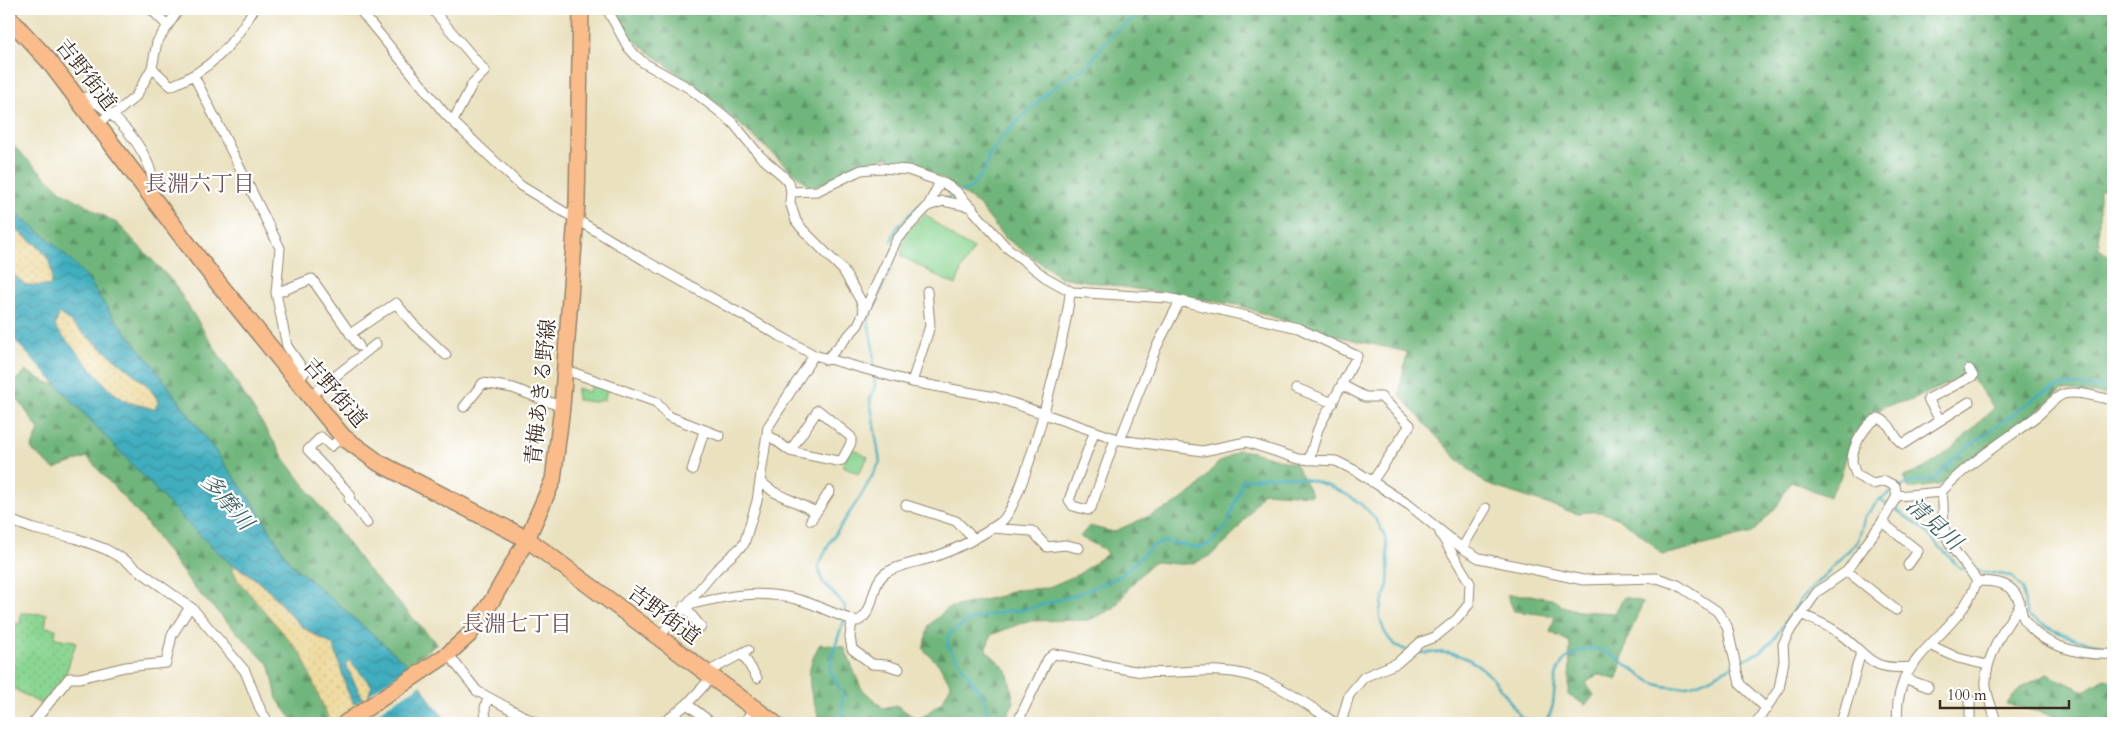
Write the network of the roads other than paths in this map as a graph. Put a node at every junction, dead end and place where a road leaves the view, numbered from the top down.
1 (150, 9) edge
2 (179, 9) edge
3 (254, 9) edge
4 (359, 9) edge
5 (432, 9) edge
6 (581, 9) edge
7 (607, 9) edge
8 (9, 18) edge
9 (167, 24) junction
10 (152, 68) junction
11 (194, 76) junction
12 (103, 119) junction
13 (453, 121) junction
14 (940, 182) junction
15 (791, 192) junction
16 (928, 205) junction
17 (972, 207) junction
18 (576, 218) junction
19 (927, 291) dead end
20 (1070, 292) junction
21 (276, 293) junction
22 (1180, 301) junction
23 (864, 312) junction
24 (350, 334) junction
25 (376, 344) dead end
26 (359, 346) dead end
27 (446, 355) dead end
28 (814, 355) junction
29 (826, 360) junction
30 (1969, 369) dead end
31 (566, 370) junction
32 (297, 382) junction
33 (912, 382) junction
34 (1342, 385) junction
35 (1296, 388) dead end
36 (308, 397) junction
37 (2113, 400) edge
38 (1969, 402) dead end
39 (1333, 403) junction
40 (464, 407) dead end
41 (562, 407) junction
42 (1044, 412) junction
43 (1940, 420) junction
44 (704, 431) junction
45 (1094, 433) junction
46 (767, 434) junction
47 (720, 436) dead end
48 (343, 438) junction
49 (1117, 439) junction
50 (790, 451) junction
51 (1309, 460) junction
52 (692, 470) dead end
53 (761, 482) junction
54 (1372, 482) junction
55 (830, 491) dead end
56 (1940, 492) junction
57 (1894, 498) junction
58 (906, 506) dead end
59 (1486, 508) dead end
60 (816, 512) junction
61 (9, 520) edge
62 (811, 520) dead end
63 (1882, 522) junction
64 (367, 523) dead end
65 (1436, 527) junction
66 (991, 528) junction
67 (973, 538) junction
68 (527, 539) junction
69 (1080, 548) dead end
70 (1462, 548) junction
71 (1908, 565) dead end
72 (1847, 571) junction
73 (1976, 581) junction
74 (2020, 605) junction
75 (684, 606) junction
76 (190, 607) junction
77 (1896, 610) dead end
78 (1801, 614) junction
79 (849, 619) junction
80 (701, 627) dead end
81 (659, 637) junction
82 (1930, 645) junction
83 (1860, 652) junction
84 (448, 654) junction
85 (2113, 654) edge
86 (1988, 665) junction
87 (1910, 667) junction
88 (899, 669) dead end
89 (709, 675) junction
90 (757, 678) dead end
91 (1904, 678) junction
92 (1928, 687) dead end
93 (488, 697) junction
94 (1970, 700) dead end
95 (687, 704) junction
96 (754, 708) junction
97 (1766, 709) junction
98 (33, 723) edge
99 (269, 723) edge
100 (345, 723) edge
101 (486, 723) edge
102 (536, 723) edge
103 (663, 723) edge
104 (712, 723) edge
105 (744, 723) edge
106 (774, 723) edge
107 (1017, 723) edge
108 (1335, 723) edge
109 (1342, 723) edge
110 (1756, 723) edge
111 (1841, 723) edge
112 (1898, 723) edge
113 (1970, 723) edge
114 (1996, 723) edge

1 - 9 street
2 - 9 street
3 - 11 street
4 - 13 street
5 - 13 street
6 - 18 main road, 青梅あきる野線
7 - 15 street
8 - 12 highway, 吉野街道
9 - 10 street
10 - 11 street
10 - 12 street
11 - 21 street
12 - 32 highway, 吉野街道
13 - 18 street
14 - 15 street
14 - 16 street
14 - 17 street
15 - 23 street
16 - 17 street
16 - 23 street
17 - 20 street
18 - 28 street
18 - 31 main road, 青梅あきる野線
19 - 33 street
20 - 22 street
20 - 42 street
21 - 24 street
21 - 32 street
22 - 34 street
22 - 49 street
23 - 29 street
24 - 26 street
24 - 27 street
25 - 36 street
28 - 29 street
28 - 46 street
29 - 33 street
30 - 43 street
31 - 41 main road, 青梅あきる野線
31 - 44 street
32 - 36 highway, 吉野街道
33 - 42 street
34 - 39 street
34 - 54 street
35 - 39 street
36 - 48 highway, 吉野街道
37 - 56 street
38 - 43 street
39 - 51 street
40 - 41 street
41 - 68 main road, 青梅あきる野線
42 - 45 street
42 - 66 street
43 - 57 street
44 - 47 street
44 - 52 street
45 - 49 street
45 - 49 street
46 - 50 street
46 - 53 street
48 - 64 street
48 - 68 highway, 吉野街道
49 - 51 street
50 - 50 street
51 - 54 street
53 - 60 street
53 - 75 street
54 - 65 street
55 - 60 street
56 - 57 street
56 - 73 street
57 - 63 street
58 - 67 street
59 - 70 street
60 - 62 street
61 - 76 street
63 - 71 street
63 - 72 street
65 - 70 street
65 - 109 street
66 - 67 street
66 - 69 street
67 - 79 street
68 - 81 highway, 吉野街道
68 - 84 main road, 青梅あきる野線
70 - 97 street
72 - 77 street
72 - 78 street
73 - 74 street
73 - 82 street
74 - 85 street
74 - 86 street
75 - 79 street
75 - 80 street
75 - 81 street
76 - 98 street
76 - 99 street
78 - 83 street
78 - 97 street
79 - 88 street
81 - 89 highway, 吉野街道
82 - 86 street
82 - 87 street
83 - 87 street
83 - 111 street
84 - 93 street
84 - 100 main road, 青梅あきる野線
86 - 114 street
87 - 91 street
89 - 90 street
89 - 95 street
89 - 96 highway, 吉野街道
91 - 92 street
91 - 112 street
93 - 101 street
93 - 102 street
94 - 113 street
95 - 103 street
95 - 104 street
96 - 105 street
96 - 106 highway, 吉野街道
97 - 110 street
107 - 108 street

